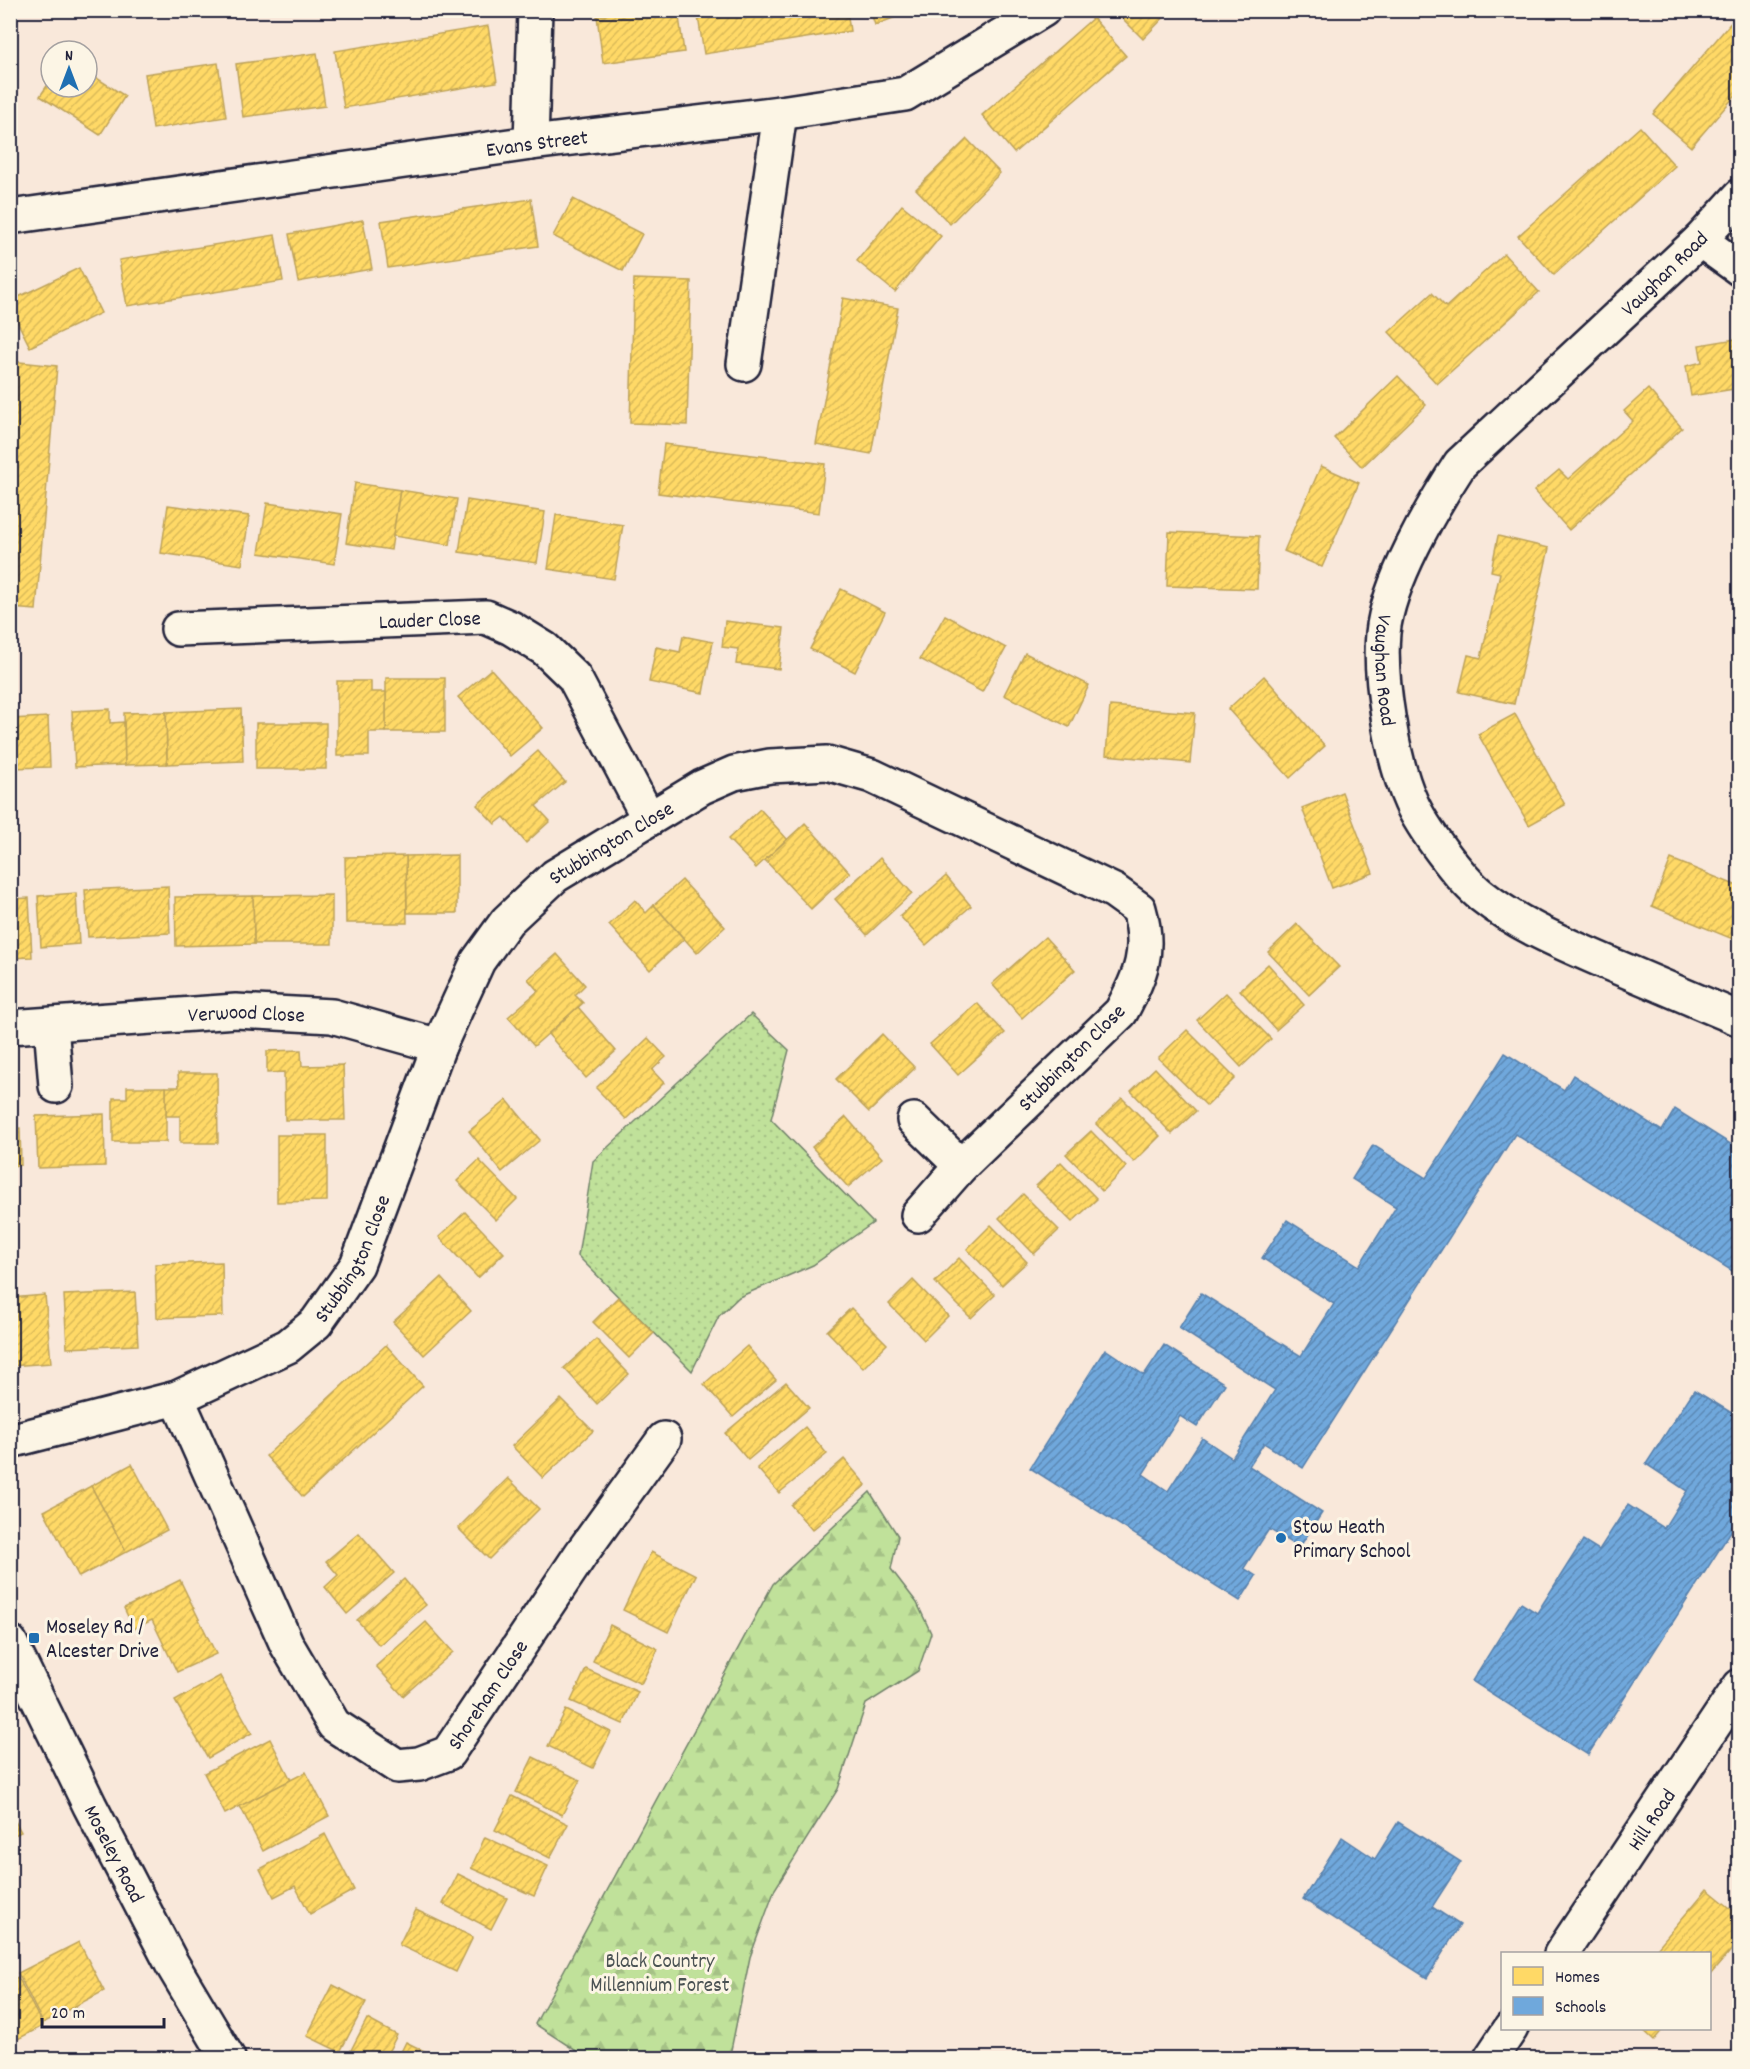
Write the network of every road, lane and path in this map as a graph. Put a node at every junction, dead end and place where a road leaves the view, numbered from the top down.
1 (536, 10) edge
2 (1043, 10) edge
3 (780, 113) junction
4 (531, 143) junction
5 (1740, 196) edge
6 (10, 217) edge
7 (1701, 240) junction
8 (1740, 269) edge
9 (744, 363) dead end
10 (178, 629) dead end
11 (649, 819) junction
12 (1740, 1019) edge
13 (51, 1025) junction
14 (10, 1027) edge
15 (439, 1046) junction
16 (56, 1086) dead end
17 (914, 1120) dead end
18 (961, 1166) junction
19 (918, 1215) dead end
20 (177, 1398) junction
21 (663, 1439) dead end
22 (10, 1441) edge
23 (10, 1642) edge
24 (1740, 1686) edge
25 (20, 1687) edge
26 (1562, 1952) edge
27 (1510, 2030) edge
28 (228, 2058) edge
29 (1491, 2058) edge

1 - 4 street
2 - 3 street, Evans Street
3 - 4 street, Evans Street
3 - 9 street
4 - 6 street, Evans Street
5 - 7 street, Vaughan Road
7 - 8 street
7 - 12 street, Vaughan Road
10 - 11 street, Lauder Close
11 - 15 street, Stubbington Close
11 - 18 street, Stubbington Close
13 - 14 street, Verwood Close
13 - 15 street, Verwood Close
13 - 16 street
15 - 20 street, Stubbington Close
17 - 18 street
18 - 19 street, Stubbington Close
20 - 21 street, Shoreham Close
20 - 22 street, Stubbington Close
23 - 25 street, Moseley Road
24 - 26 street, Hill Road
25 - 28 street, Moseley Road
27 - 29 street

